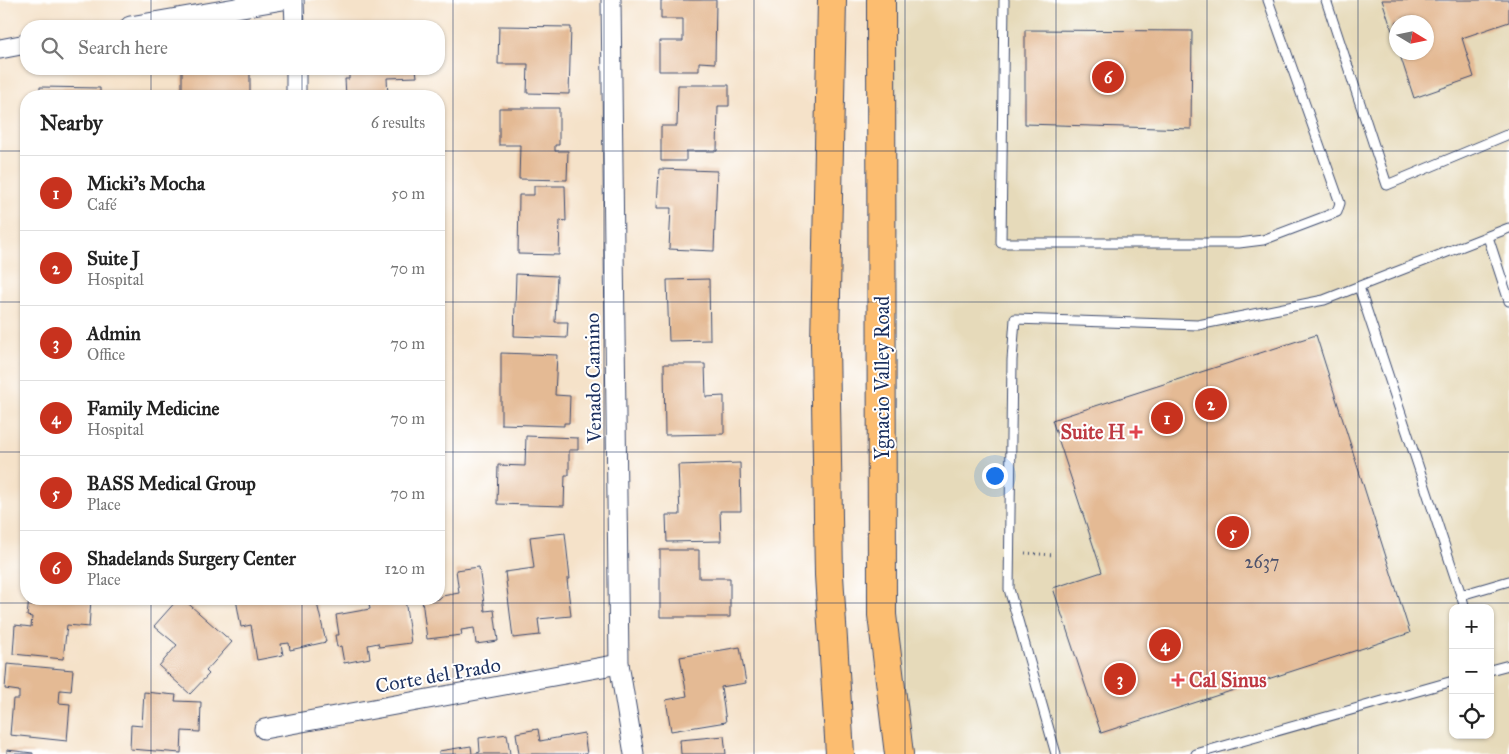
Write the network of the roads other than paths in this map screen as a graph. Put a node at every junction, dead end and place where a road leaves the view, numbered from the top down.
1 (283, 0) edge
2 (294, 0) edge
3 (611, 0) edge
4 (832, 0) edge
5 (881, 0) edge
6 (1004, 0) edge
7 (1268, 0) edge
8 (1326, 0) edge
9 (165, 20) edge
10 (295, 20) edge
11 (20, 45) edge
12 (0, 49) edge
13 (296, 75) edge
14 (296, 90) edge
15 (1509, 134) edge
16 (1509, 228) edge
17 (1488, 237) junction
18 (1359, 287) junction
19 (1509, 301) edge
20 (1509, 581) edge
21 (1461, 596) junction
22 (1464, 604) edge
23 (619, 664) junction
24 (1509, 665) edge
25 (1494, 669) edge
26 (1449, 682) edge
27 (264, 729) dead end
28 (634, 754) edge
29 (840, 754) edge
30 (899, 754) edge
31 (1056, 754) edge
32 (1196, 754) edge

1 - 9 street
2 - 10 street
3 - 23 street, Venado Camino
4 - 29 highway
5 - 30 highway, Ygnacio Valley Road
6 - 7 lane
8 - 15 lane
11 - 12 street
13 - 14 street
16 - 17 lane
17 - 18 lane
17 - 19 lane
18 - 21 lane
18 - 31 lane
20 - 21 lane
21 - 22 lane
23 - 27 street, Corte del Prado
23 - 28 street, Venado Camino
24 - 25 lane
26 - 32 lane

